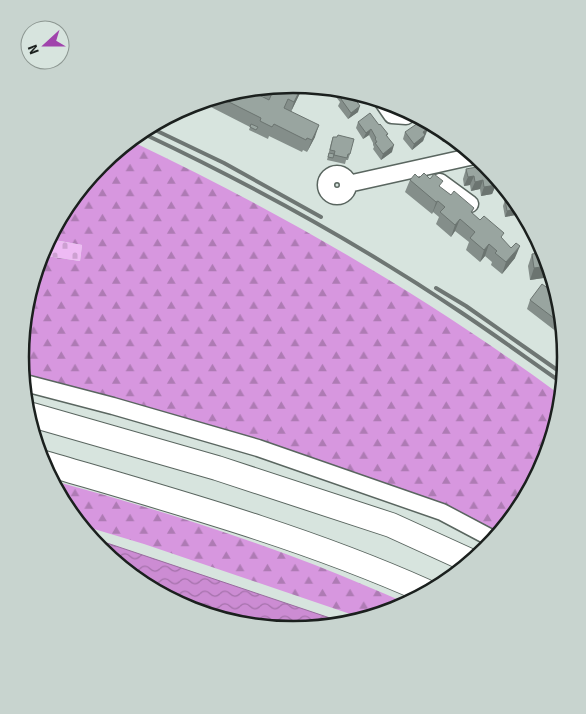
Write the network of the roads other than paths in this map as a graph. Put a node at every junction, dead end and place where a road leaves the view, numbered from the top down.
1 (467, 158) edge
2 (440, 182) edge
3 (348, 184) dead end
4 (474, 207) edge
5 (30, 383) edge
6 (36, 416) edge
7 (52, 465) edge
8 (487, 536) edge
9 (465, 558) edge
10 (420, 589) edge

1 - 3 street
2 - 4 street
5 - 8 street
6 - 9 highway
7 - 10 highway

